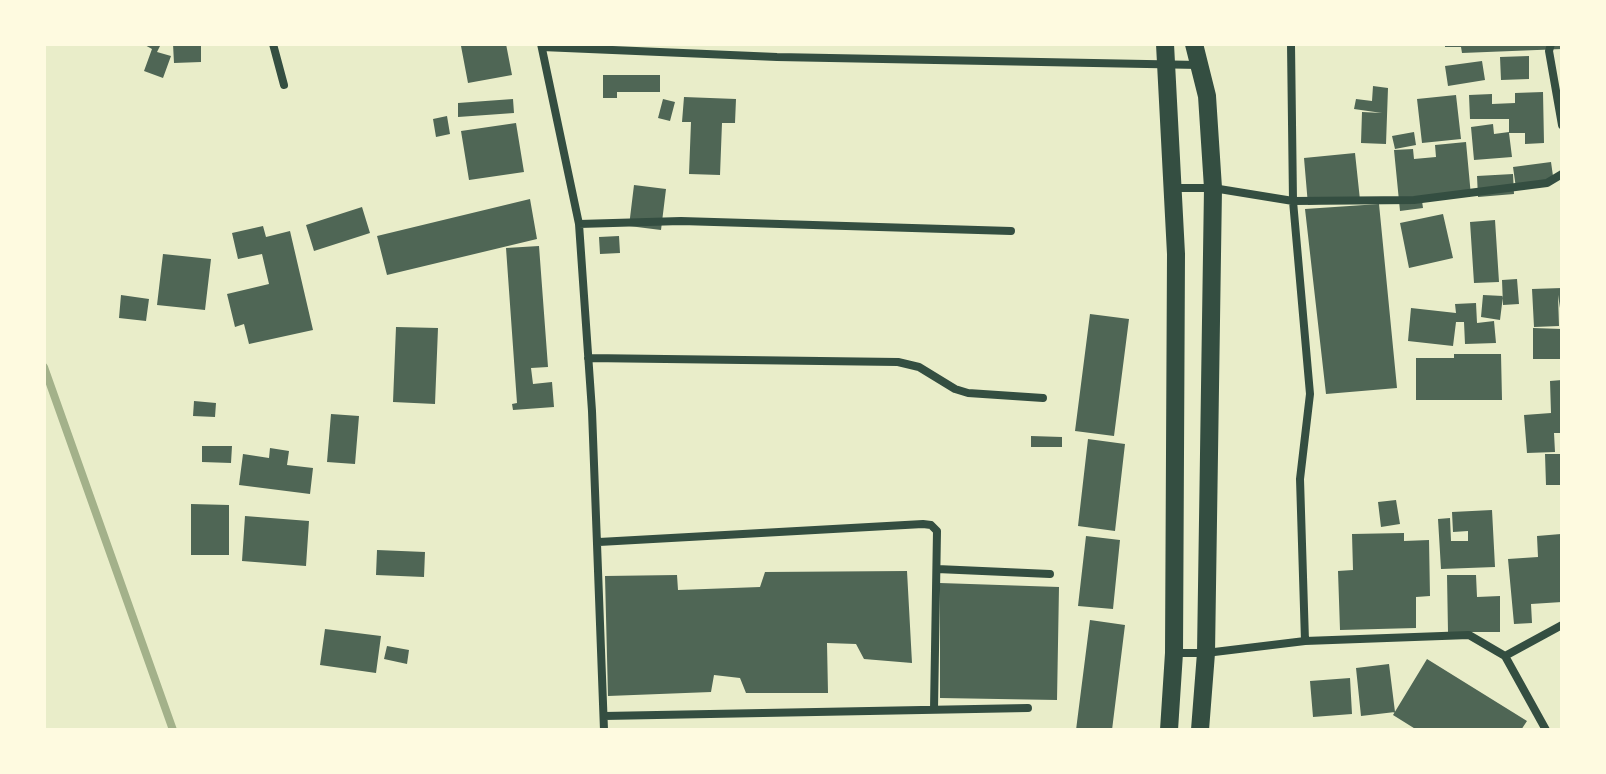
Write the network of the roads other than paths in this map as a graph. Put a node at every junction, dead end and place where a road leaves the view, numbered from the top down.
1 (273, 44) edge
2 (1165, 44) edge
3 (1194, 44) edge
4 (1291, 44) edge
5 (1551, 44) edge
6 (542, 45) edge
7 (1200, 65) junction
8 (1165, 66) junction
9 (284, 85) dead end
10 (1562, 125) edge
11 (1562, 174) edge
12 (1173, 188) junction
13 (1213, 188) junction
14 (1293, 201) junction
15 (579, 224) junction
16 (1011, 231) dead end
17 (588, 358) junction
18 (1043, 398) dead end
19 (599, 542) junction
20 (937, 569) junction
21 (1050, 574) dead end
22 (1562, 625) edge
23 (1305, 641) junction
24 (1174, 653) junction
25 (1206, 653) junction
26 (1505, 656) junction
27 (1028, 708) dead end
28 (934, 709) junction
29 (604, 716) junction
30 (604, 730) edge
31 (1169, 730) edge
32 (1200, 730) edge
33 (1546, 730) edge

1 - 9 street
2 - 8 highway
3 - 7 highway
4 - 14 street
5 - 10 street
6 - 8 street
6 - 15 street
7 - 8 street
7 - 13 highway
8 - 12 highway
11 - 14 street
12 - 13 street
12 - 24 highway
13 - 14 street
13 - 25 highway
14 - 23 street
15 - 16 street
15 - 17 street
17 - 18 street
17 - 19 street
19 - 20 street
19 - 29 street
20 - 21 street
20 - 28 street
22 - 26 street
23 - 25 street
23 - 26 street
24 - 25 street
24 - 31 highway
25 - 32 highway
26 - 33 street
27 - 28 street
28 - 29 street
29 - 30 street

